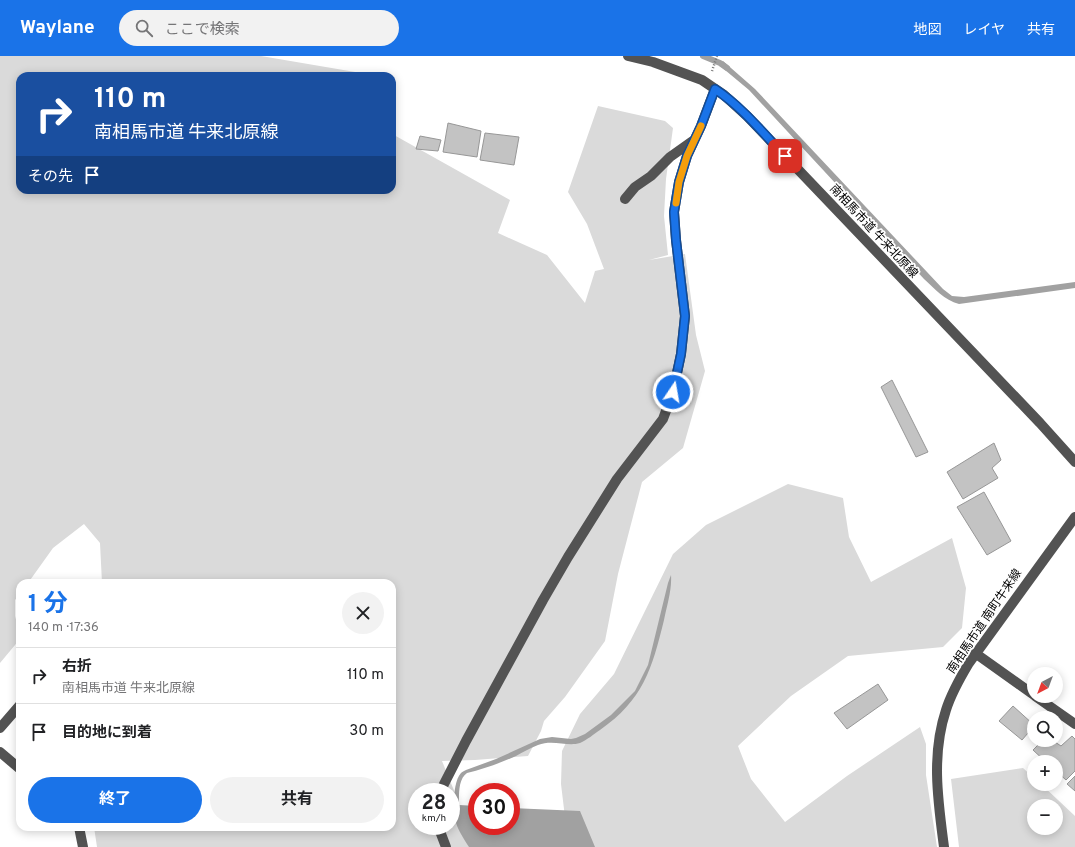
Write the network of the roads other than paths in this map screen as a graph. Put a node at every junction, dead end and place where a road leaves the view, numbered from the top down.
1 (628, 56) edge
2 (715, 89) junction
3 (695, 139) junction
4 (624, 199) dead end
5 (1075, 462) edge
6 (1075, 517) edge
7 (975, 653) junction
8 (1027, 690) edge
9 (1045, 703) edge
10 (16, 710) edge
11 (1075, 724) edge
12 (0, 728) edge
13 (0, 752) edge
14 (16, 766) edge
15 (445, 783) edge
16 (80, 831) edge
17 (441, 835) edge
18 (83, 847) edge
19 (446, 847) edge
20 (944, 847) edge

1 - 2 street, 南相馬市道 牛来北原線
2 - 3 street
2 - 5 street, 南相馬市道 牛来北原線
3 - 4 street
3 - 15 street
6 - 7 street, 南相馬市道 南町牛来線
7 - 8 street
7 - 20 street, 南相馬市道 南町牛来線
9 - 11 street
10 - 12 street
13 - 14 street
16 - 18 street
17 - 19 street

